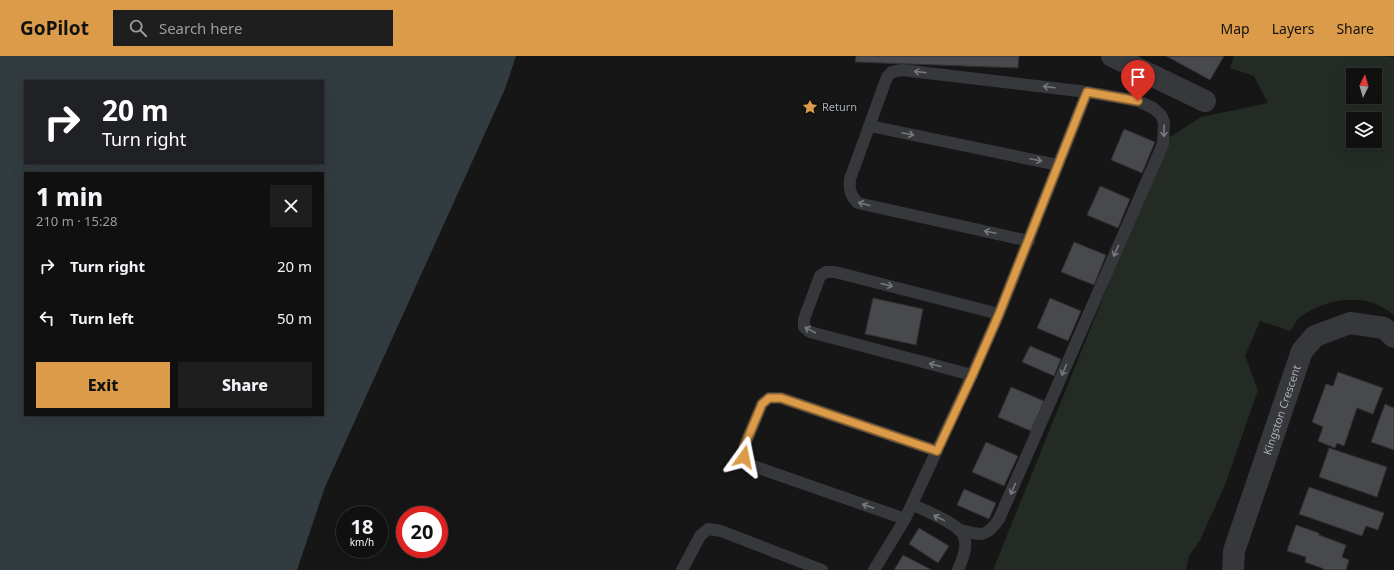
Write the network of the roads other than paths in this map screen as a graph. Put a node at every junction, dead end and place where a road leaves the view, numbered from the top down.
1 (1112, 56) edge
2 (1087, 92) junction
3 (1204, 101) dead end
4 (870, 126) junction
5 (1058, 165) junction
6 (1028, 241) junction
7 (999, 314) junction
8 (1394, 337) edge
9 (972, 376) junction
10 (937, 451) junction
11 (912, 504) junction
12 (905, 519) junction
13 (961, 530) junction
14 (682, 570) edge
15 (822, 570) edge
16 (874, 570) edge
17 (958, 570) edge
18 (1233, 570) edge

1 - 3 street
2 -> 4 lane
2 - 5 lane
2 -> 13 lane
4 -> 5 lane
6 -> 4 lane
5 - 6 lane
6 - 7 lane
7 - 9 lane
9 -> 7 lane
8 - 18 street, Kingston Crescent
9 - 10 lane
10 - 11 lane
12 -> 10 lane
11 - 12 lane
13 -> 11 lane
12 - 16 lane
13 - 17 lane
14 - 15 lane

